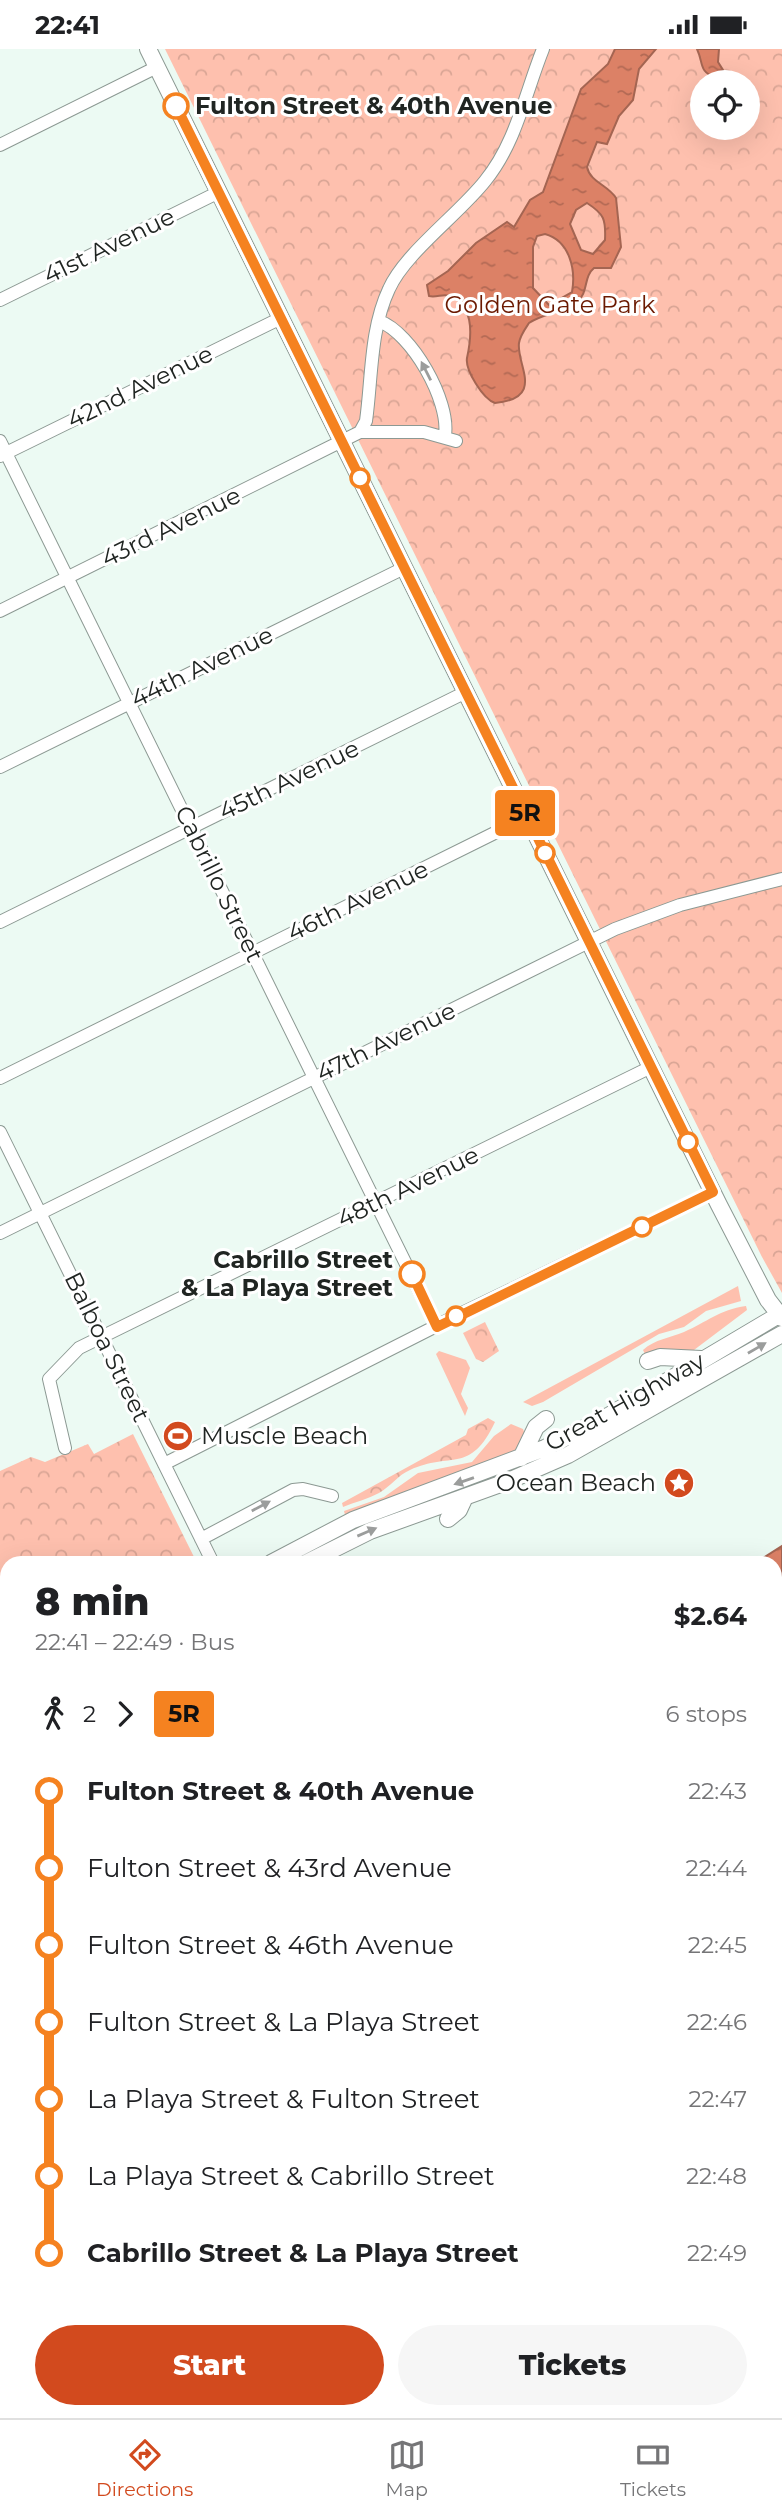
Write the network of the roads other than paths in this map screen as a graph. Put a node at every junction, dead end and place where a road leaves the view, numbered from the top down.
1 (148, 49) edge
2 (543, 49) edge
3 (157, 67) junction
4 (0, 145) edge
5 (219, 193) junction
6 (0, 300) edge
7 (281, 318) junction
8 (379, 321) junction
9 (360, 432) junction
10 (342, 442) junction
11 (2, 450) edge
12 (404, 568) junction
13 (68, 578) junction
14 (0, 611) edge
15 (466, 692) junction
16 (130, 703) junction
17 (0, 767) edge
18 (527, 817) junction
19 (191, 828) junction
20 (782, 879) edge
21 (0, 922) edge
22 (589, 942) junction
23 (253, 953) junction
24 (651, 1067) junction
25 (0, 1078) edge
26 (314, 1078) junction
27 (0, 1132) edge
28 (713, 1192) junction
29 (376, 1203) junction
30 (40, 1213) junction
31 (0, 1233) edge
32 (781, 1315) edge
33 (437, 1327) junction
34 (782, 1334) edge
35 (102, 1338) junction
36 (703, 1359) junction
37 (648, 1361) dead end
38 (546, 1419) dead end
39 (65, 1448) dead end
40 (521, 1458) junction
41 (164, 1464) junction
42 (332, 1496) dead end
43 (466, 1497) junction
44 (448, 1519) dead end
45 (201, 1538) junction
46 (210, 1556) edge
47 (284, 1556) edge
48 (320, 1556) edge

1 - 3 main road
2 - 8 street
3 - 4 street
3 - 5 main road
5 - 6 street, 41st Avenue
5 - 7 main road
7 - 10 main road
7 - 11 street, 42nd Avenue
8 - 9 street
9 -> 8 street
9 - 10 street, 43rd Avenue
10 - 12 main road
10 - 13 street, 43rd Avenue
11 - 13 street, Cabrillo Street
12 - 15 main road
12 - 16 street, 44th Avenue
13 - 14 street, 43rd Avenue
13 - 16 street, Cabrillo Street
15 - 18 main road
15 - 19 street, 45th Avenue
16 - 17 street, 44th Avenue
16 - 19 street, Cabrillo Street
18 - 22 main road
18 - 23 street, 46th Avenue
19 - 21 street, 45th Avenue
19 - 23 street, Cabrillo Street
20 - 22 street, 47th Avenue
22 - 24 main road
22 - 26 street, 47th Avenue
23 - 25 street, 46th Avenue
23 - 26 street, Cabrillo Street
24 - 28 main road
24 - 29 street, 48th Avenue
26 - 29 street, Cabrillo Street
26 - 30 street, 47th Avenue
27 - 30 street, Balboa Street
28 - 32 main road
28 - 33 street
29 - 33 street, Cabrillo Street
29 - 35 street, 48th Avenue
30 - 31 street, 47th Avenue
30 - 35 street, Balboa Street
32 - 36 main road, Great Highway
33 - 41 street
43 -> 34 main road, Great Highway
35 - 39 street, 48th Avenue
35 - 41 street, Balboa Street
36 - 37 main road
36 - 40 main road, Great Highway
38 - 40 main road
40 -> 47 main road, Great Highway
41 - 45 street, Balboa Street
45 -> 42 street
43 - 44 main road
48 -> 43 main road, Great Highway
45 - 46 street, Balboa Street

